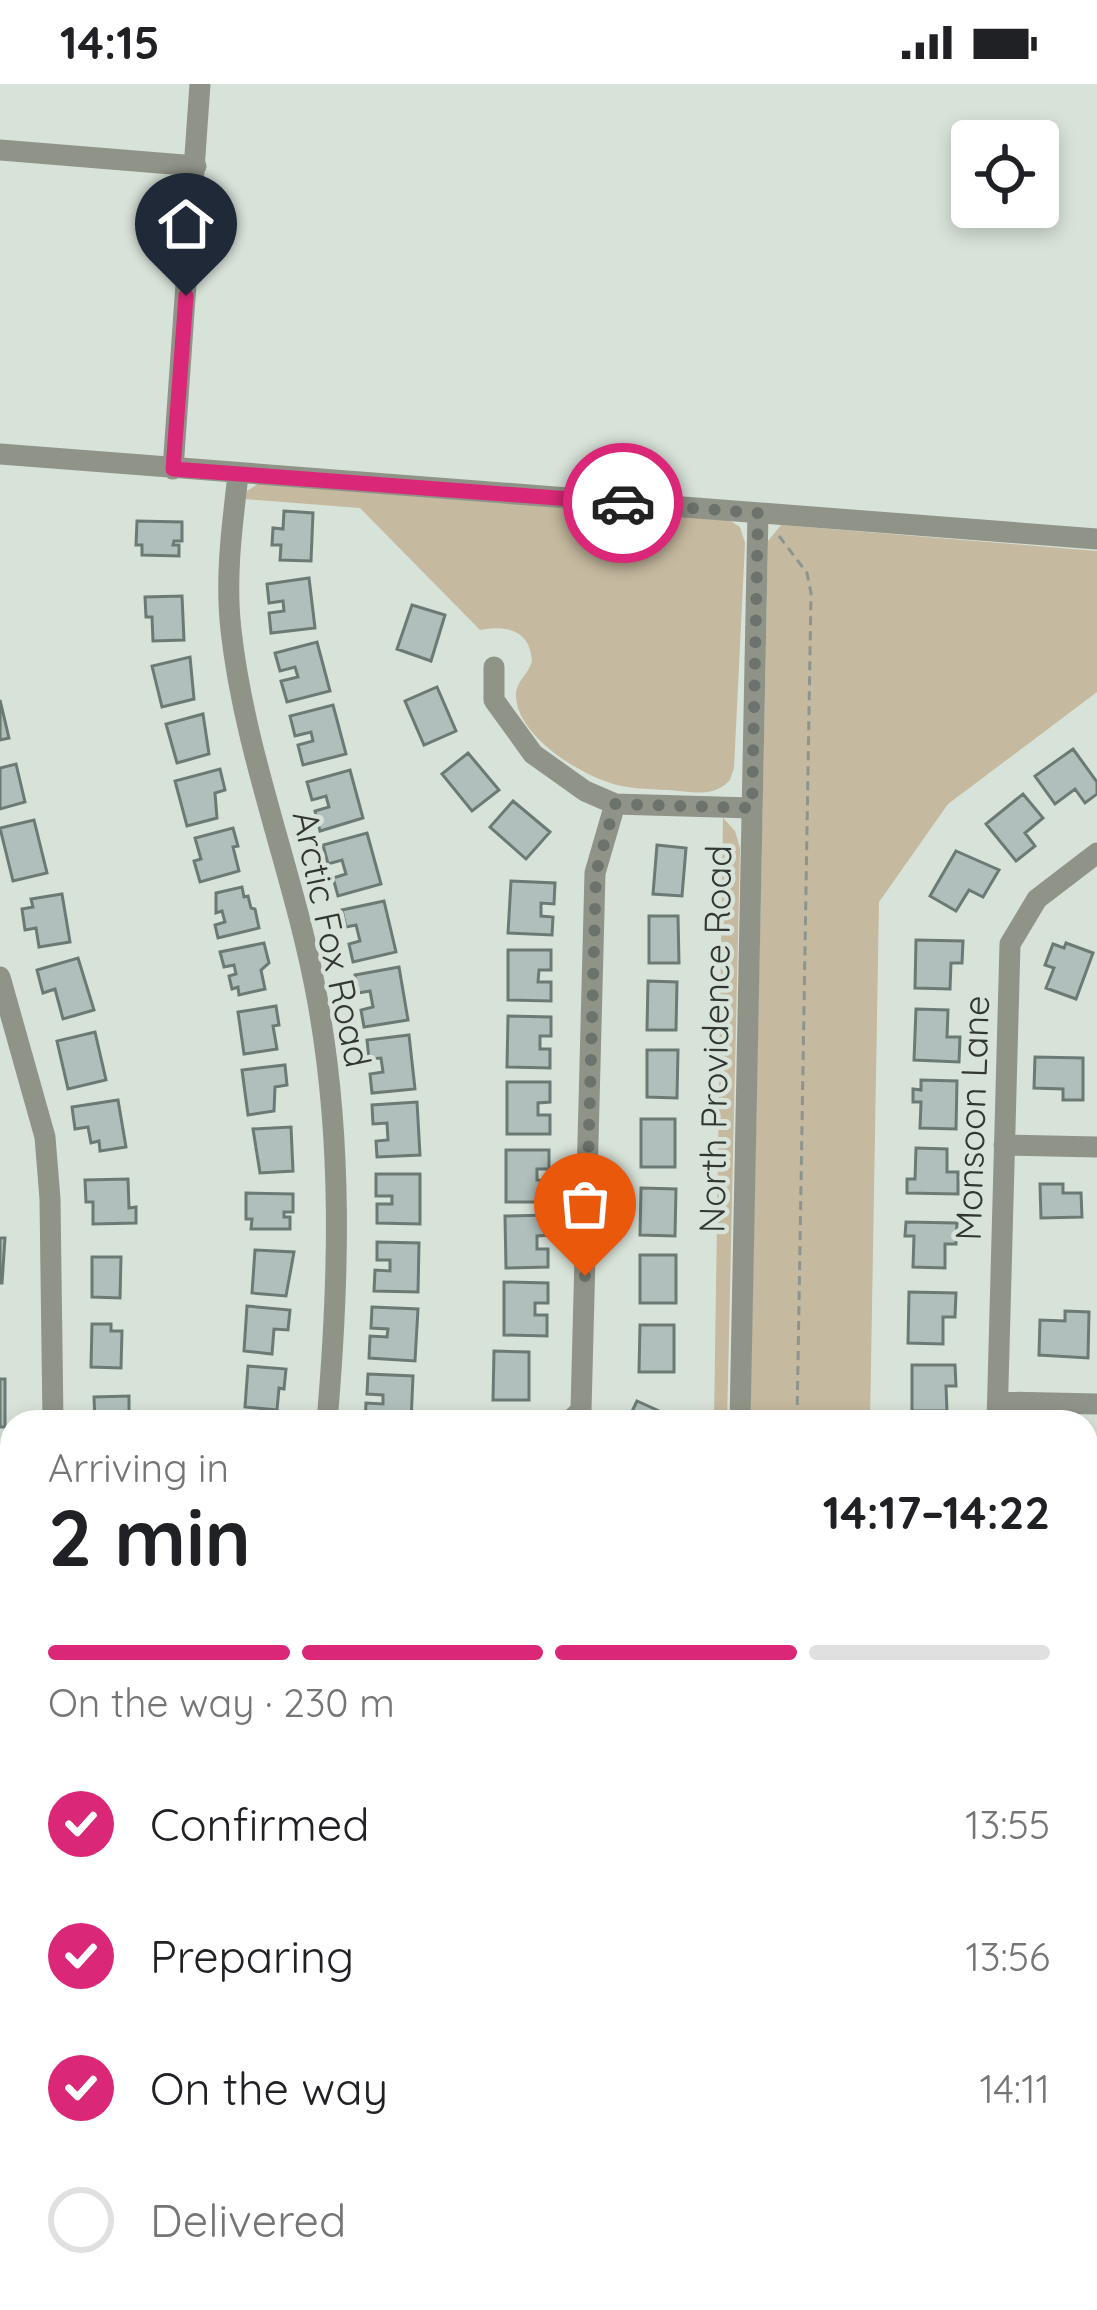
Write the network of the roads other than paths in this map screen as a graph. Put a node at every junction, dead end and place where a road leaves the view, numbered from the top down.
1 (200, 84) edge
2 (0, 150) edge
3 (196, 166) junction
4 (0, 454) edge
5 (173, 469) junction
6 (238, 475) junction
7 (758, 513) junction
8 (1097, 539) edge
9 (494, 667) dead end
10 (615, 804) junction
11 (752, 808) junction
12 (1097, 853) edge
13 (0, 977) edge
14 (1004, 1145) junction
15 (1097, 1147) edge
16 (1097, 1404) edge
17 (53, 1410) edge
18 (328, 1410) edge
19 (581, 1410) edge
20 (740, 1410) edge
21 (997, 1410) edge
22 (1022, 1410) edge

1 - 3 street
2 - 3 street
3 - 5 street
4 - 5 street
5 - 6 street
6 - 7 street
6 - 18 street, Arctic Fox Road
7 - 8 street
7 - 11 street, North Providence Road
9 - 10 street
10 - 11 street
10 - 19 street
11 - 20 street, North Providence Road
12 - 14 street, Monsoon Lane
13 - 17 street
14 - 15 street
14 - 21 street, Monsoon Lane
16 - 22 street

